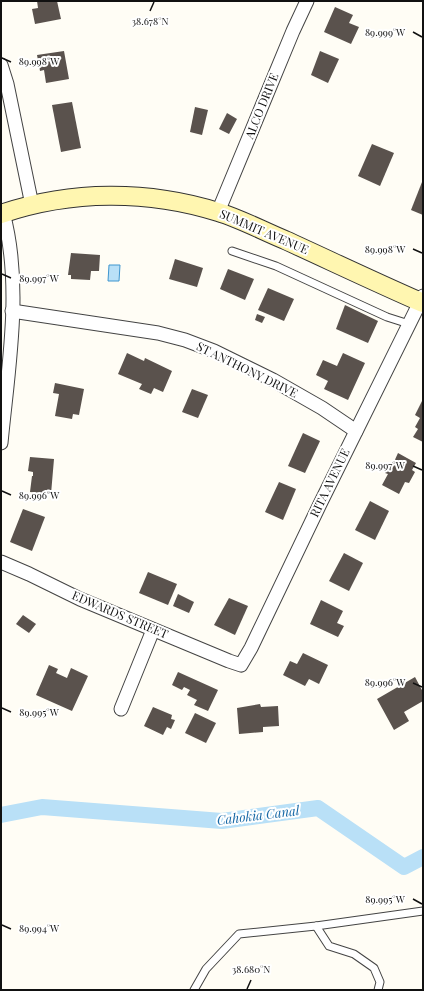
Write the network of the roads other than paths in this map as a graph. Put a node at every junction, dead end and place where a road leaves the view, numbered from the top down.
1 (307, 1) edge
2 (1, 65) edge
3 (32, 204) junction
4 (218, 212) junction
5 (2, 213) edge
6 (232, 251) dead end
7 (422, 300) edge
8 (12, 311) junction
9 (409, 324) junction
10 (356, 431) junction
11 (1, 443) edge
12 (1, 562) edge
13 (153, 630) junction
14 (241, 664) joint
15 (121, 709) dead end
16 (423, 911) edge
17 (316, 926) junction
18 (194, 990) edge
19 (378, 990) edge

1 - 4 street, ALCO DRIVE
2 - 3 street
3 - 4 street, SUMMIT AVENUE
3 - 5 street, SUMMIT AVENUE
4 - 7 street, SUMMIT AVENUE
5 - 8 street
6 - 9 lane
7 - 9 street, RITA AVENUE
8 - 10 street, ST ANTHONY DRIVE
8 - 11 street
9 - 10 street, RITA AVENUE
10 - 14 street, RITA AVENUE
12 - 13 street, EDWARDS STREET
13 - 14 street, EDWARDS STREET
13 - 15 street
16 - 17 lane
17 - 18 lane
17 - 19 lane

